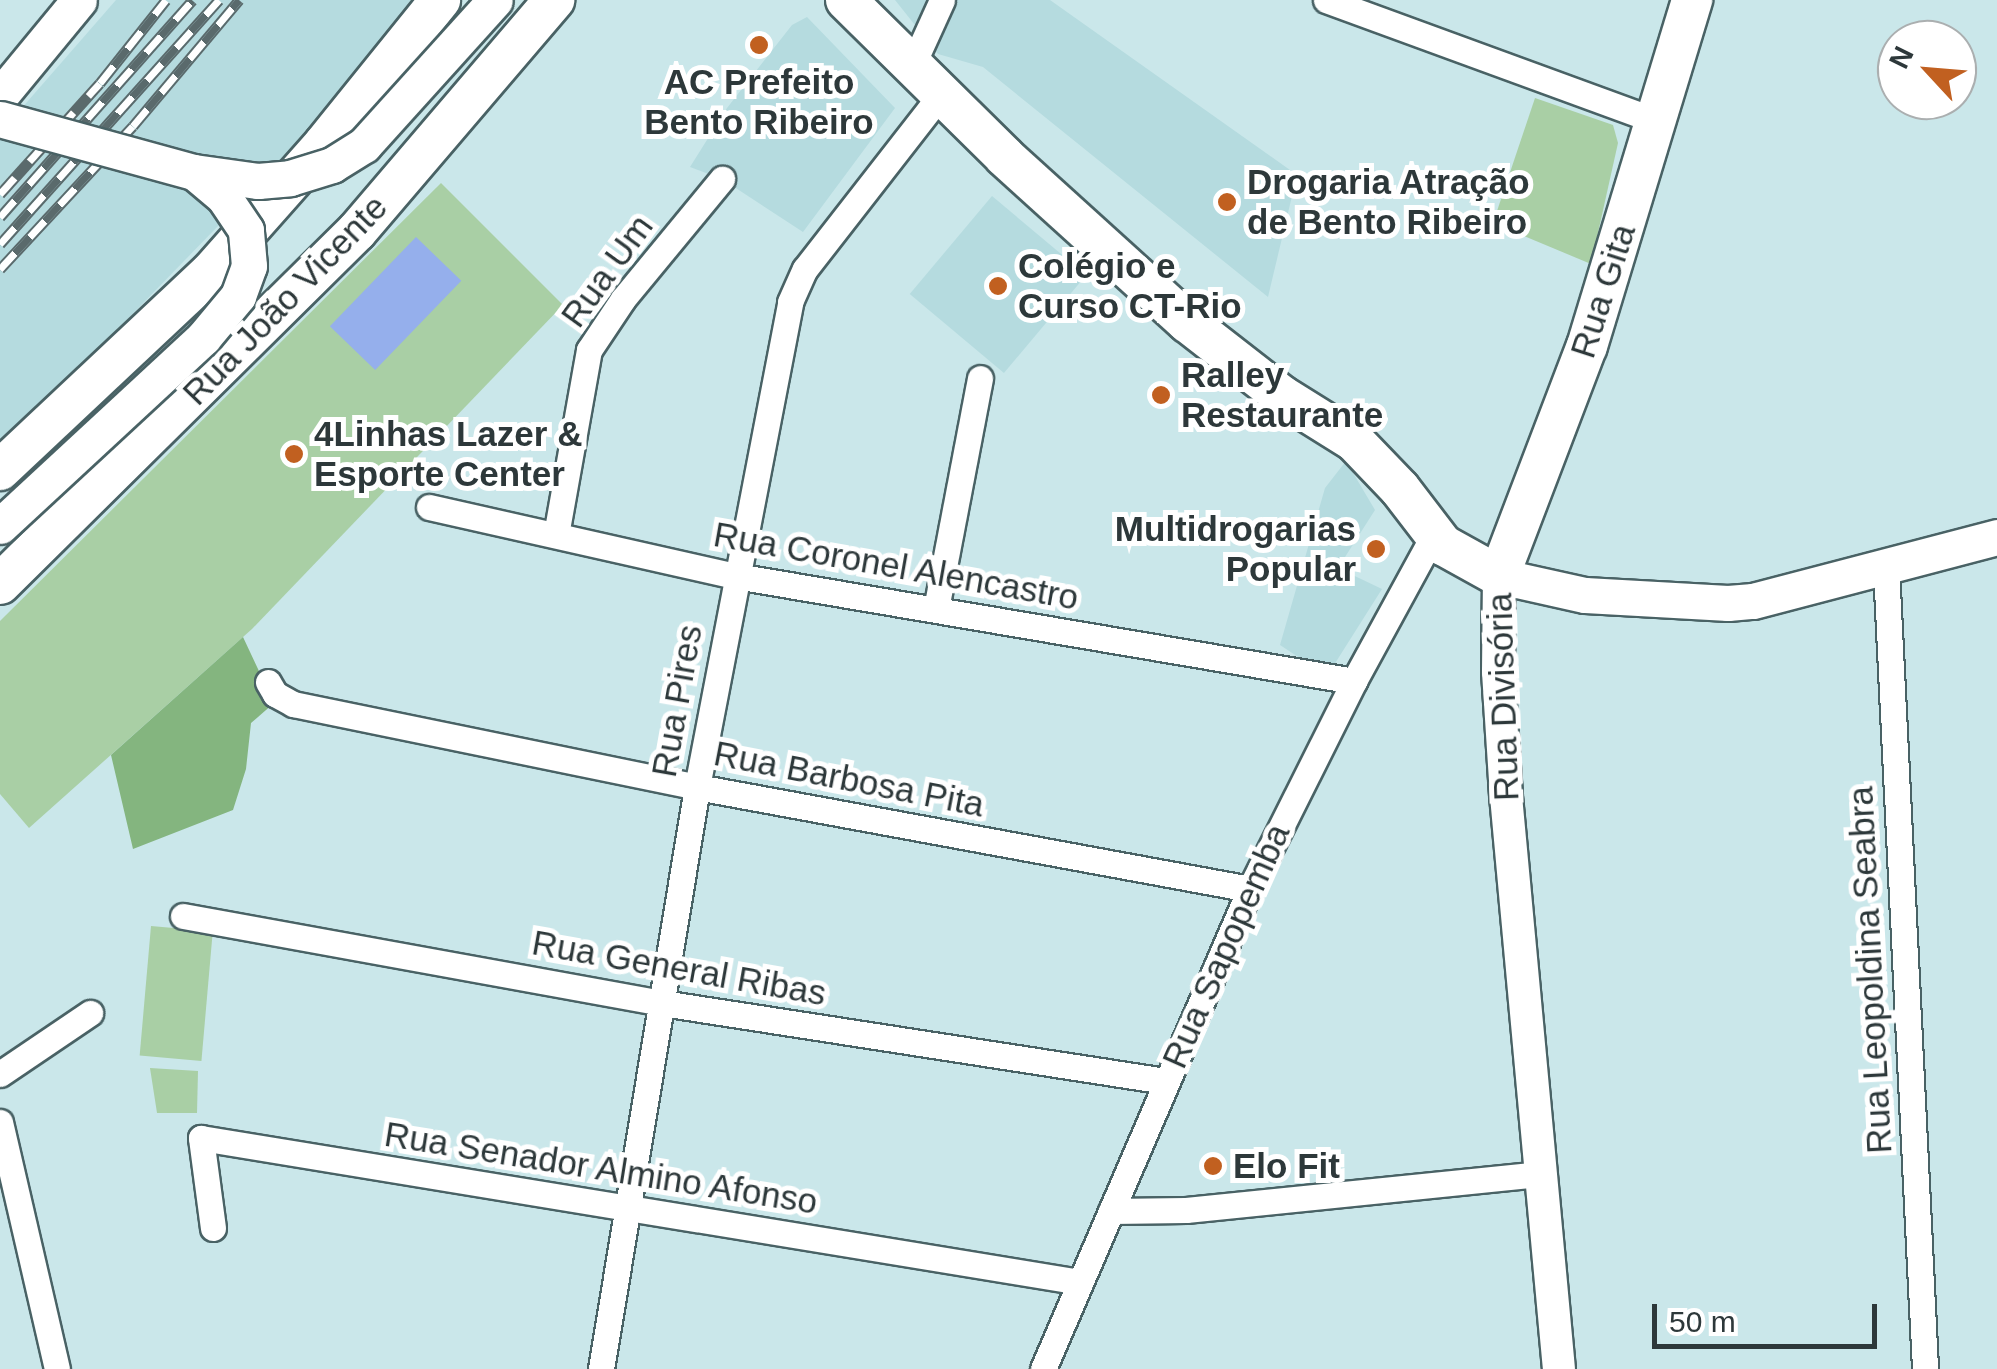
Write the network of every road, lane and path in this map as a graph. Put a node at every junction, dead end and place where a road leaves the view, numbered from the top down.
1 (440, 0) edge
2 (495, 0) edge
3 (554, 0) edge
4 (942, 0) edge
5 (1326, 0) edge
6 (1692, 0) edge
7 (75, 3) edge
8 (856, 5) edge
9 (913, 64) junction
10 (942, 94) junction
11 (0, 96) edge
12 (0, 119) edge
13 (1657, 121) junction
14 (194, 172) junction
15 (722, 180) dead end
16 (980, 378) dead end
17 (98, 381) junction
18 (156, 433) junction
19 (0, 470) edge
20 (428, 507) dead end
21 (0, 526) edge
22 (1434, 534) junction
23 (556, 536) junction
24 (1997, 537) edge
25 (1886, 568) junction
26 (736, 576) junction
27 (1498, 576) junction
28 (0, 584) edge
29 (936, 609) junction
30 (1354, 680) junction
31 (268, 682) dead end
32 (697, 787) junction
33 (1250, 889) junction
34 (183, 916) dead end
35 (662, 1003) junction
36 (90, 1013) dead end
37 (0, 1074) edge
38 (1165, 1081) junction
39 (0, 1122) edge
40 (1540, 1174) junction
41 (628, 1208) junction
42 (1111, 1211) junction
43 (213, 1228) dead end
44 (1080, 1282) junction
45 (57, 1369) edge
46 (601, 1369) edge
47 (1043, 1369) edge
48 (1559, 1369) edge
49 (1924, 1369) edge

1 - 17 main road, Rua João Vicente
2 - 14 main road, bridge
3 - 18 main road, Rua João Vicente
4 - 9 street
5 - 13 street
6 - 13 main road, Rua Gita
7 - 11 main road
8 - 9 main road, Rua Divisória
9 - 10 main road, Rua Divisória
10 - 22 main road, Rua Divisória
10 - 26 street, Rua Pires
12 - 14 main road, bridge
13 - 27 main road, Rua Gita
14 - 21 main road, bridge
15 - 23 street, Rua Um
16 - 29 street
17 - 18 main road
17 - 19 main road, Rua João Vicente
18 - 28 main road, Rua João Vicente
20 - 23 street, Rua Coronel Alencastro
22 - 27 main road, Rua Divisória
22 - 30 street, Rua Sapopemba
23 - 26 street, Rua Coronel Alencastro
24 - 25 main road
25 - 27 main road
25 - 49 street, Rua Leopoldina Seabra
26 - 29 street, Rua Coronel Alencastro
26 - 32 street, Rua Pires
27 - 40 street, Rua Divisória
29 - 30 street, Rua Coronel Alencastro
30 - 33 street, Rua Sapopemba
31 - 32 street, Rua Barbosa Pita
32 - 33 street, Rua Barbosa Pita
32 - 35 street, Rua Pires
33 - 38 street, Rua Sapopemba
34 - 35 street, Rua General Ribas
35 - 38 street, Rua General Ribas
35 - 41 street, Rua Pires
36 - 37 street
38 - 42 street, Rua Sapopemba
39 - 45 street
40 - 42 street
40 - 48 street, Rua Divisória
41 - 43 street, Rua Senador Almino Afonso
41 - 44 street, Rua Senador Almino Afonso
41 - 46 street, Rua Pires
42 - 44 street, Rua Sapopemba
44 - 47 street, Rua Sapopemba

